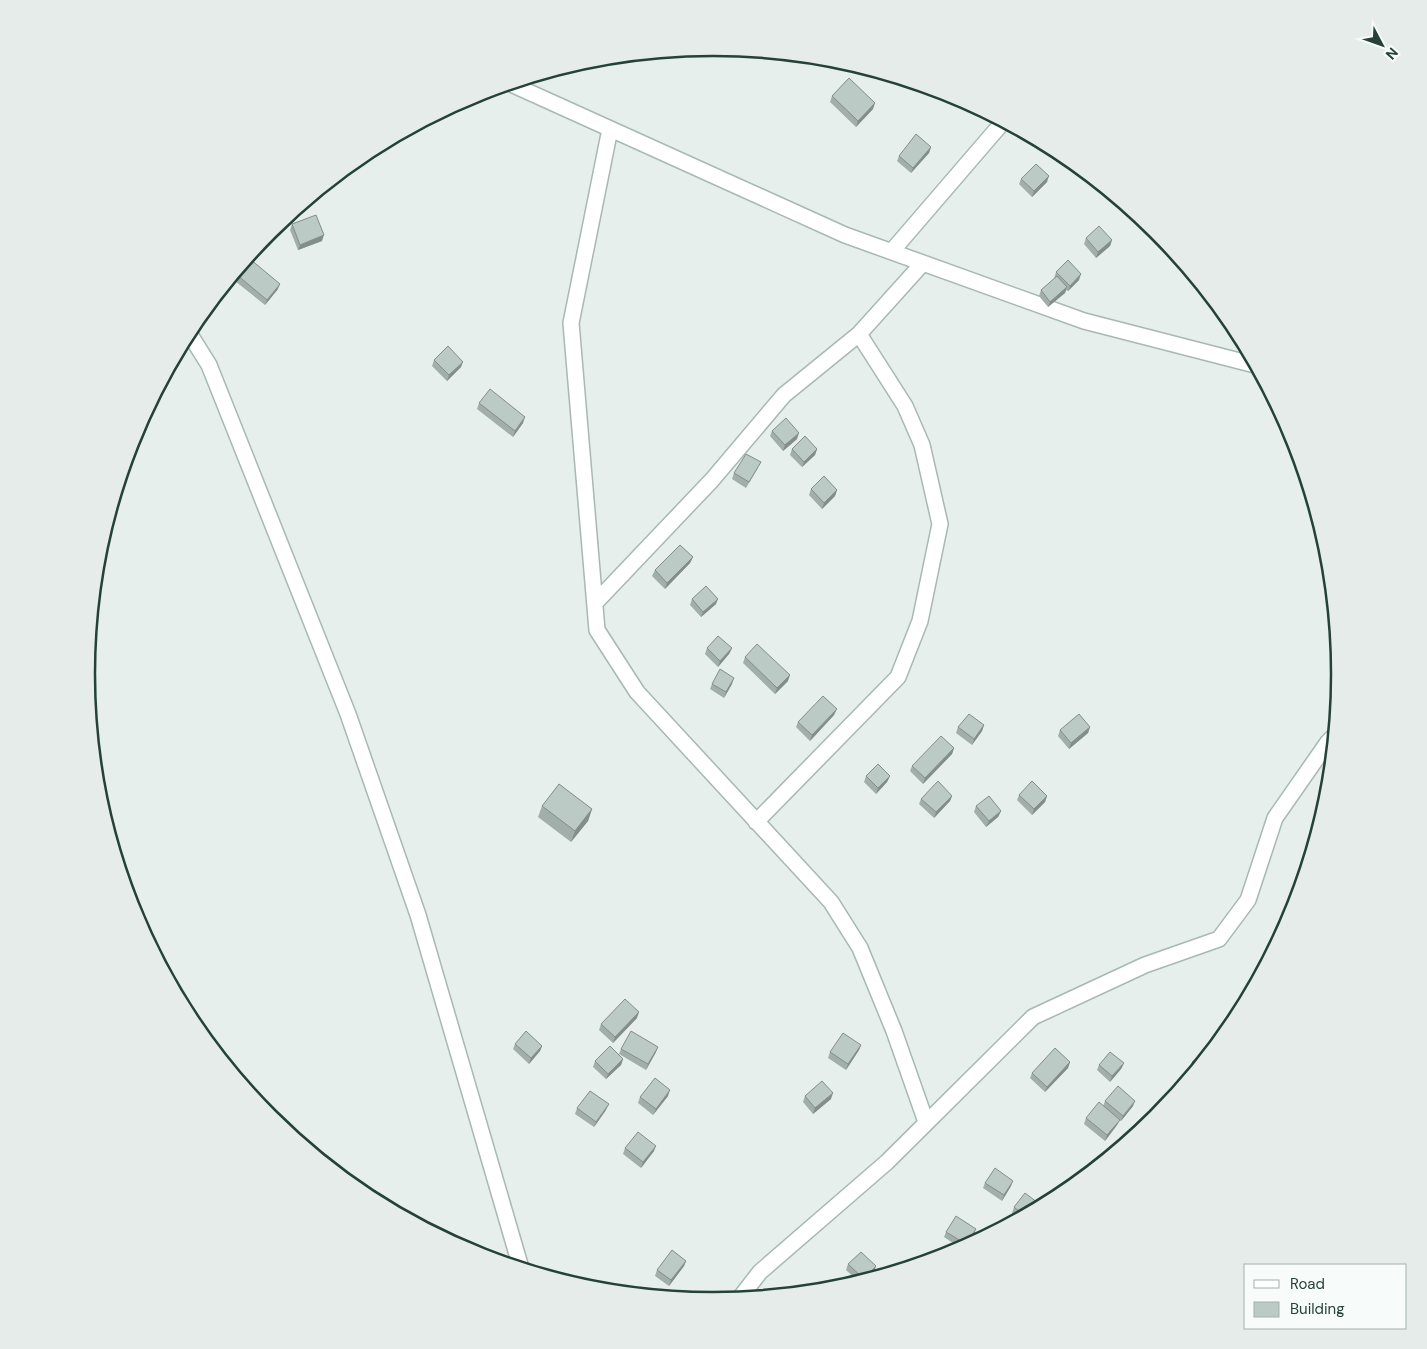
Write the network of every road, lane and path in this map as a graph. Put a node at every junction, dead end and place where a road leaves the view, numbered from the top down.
1 (519, 88) edge
2 (999, 126) edge
3 (610, 128) junction
4 (892, 252) junction
5 (923, 263) junction
6 (859, 334) junction
7 (193, 340) edge
8 (1248, 363) edge
9 (595, 603) junction
10 (1327, 743) edge
11 (756, 822) junction
12 (926, 1122) junction
13 (519, 1261) edge
14 (745, 1291) edge

1 - 3 street
2 - 4 street
3 - 4 street
3 - 9 street
4 - 5 street
5 - 6 street
5 - 8 street
6 - 9 street
6 - 11 street
7 - 13 street
9 - 11 street
10 - 12 street
11 - 12 street
12 - 14 street

